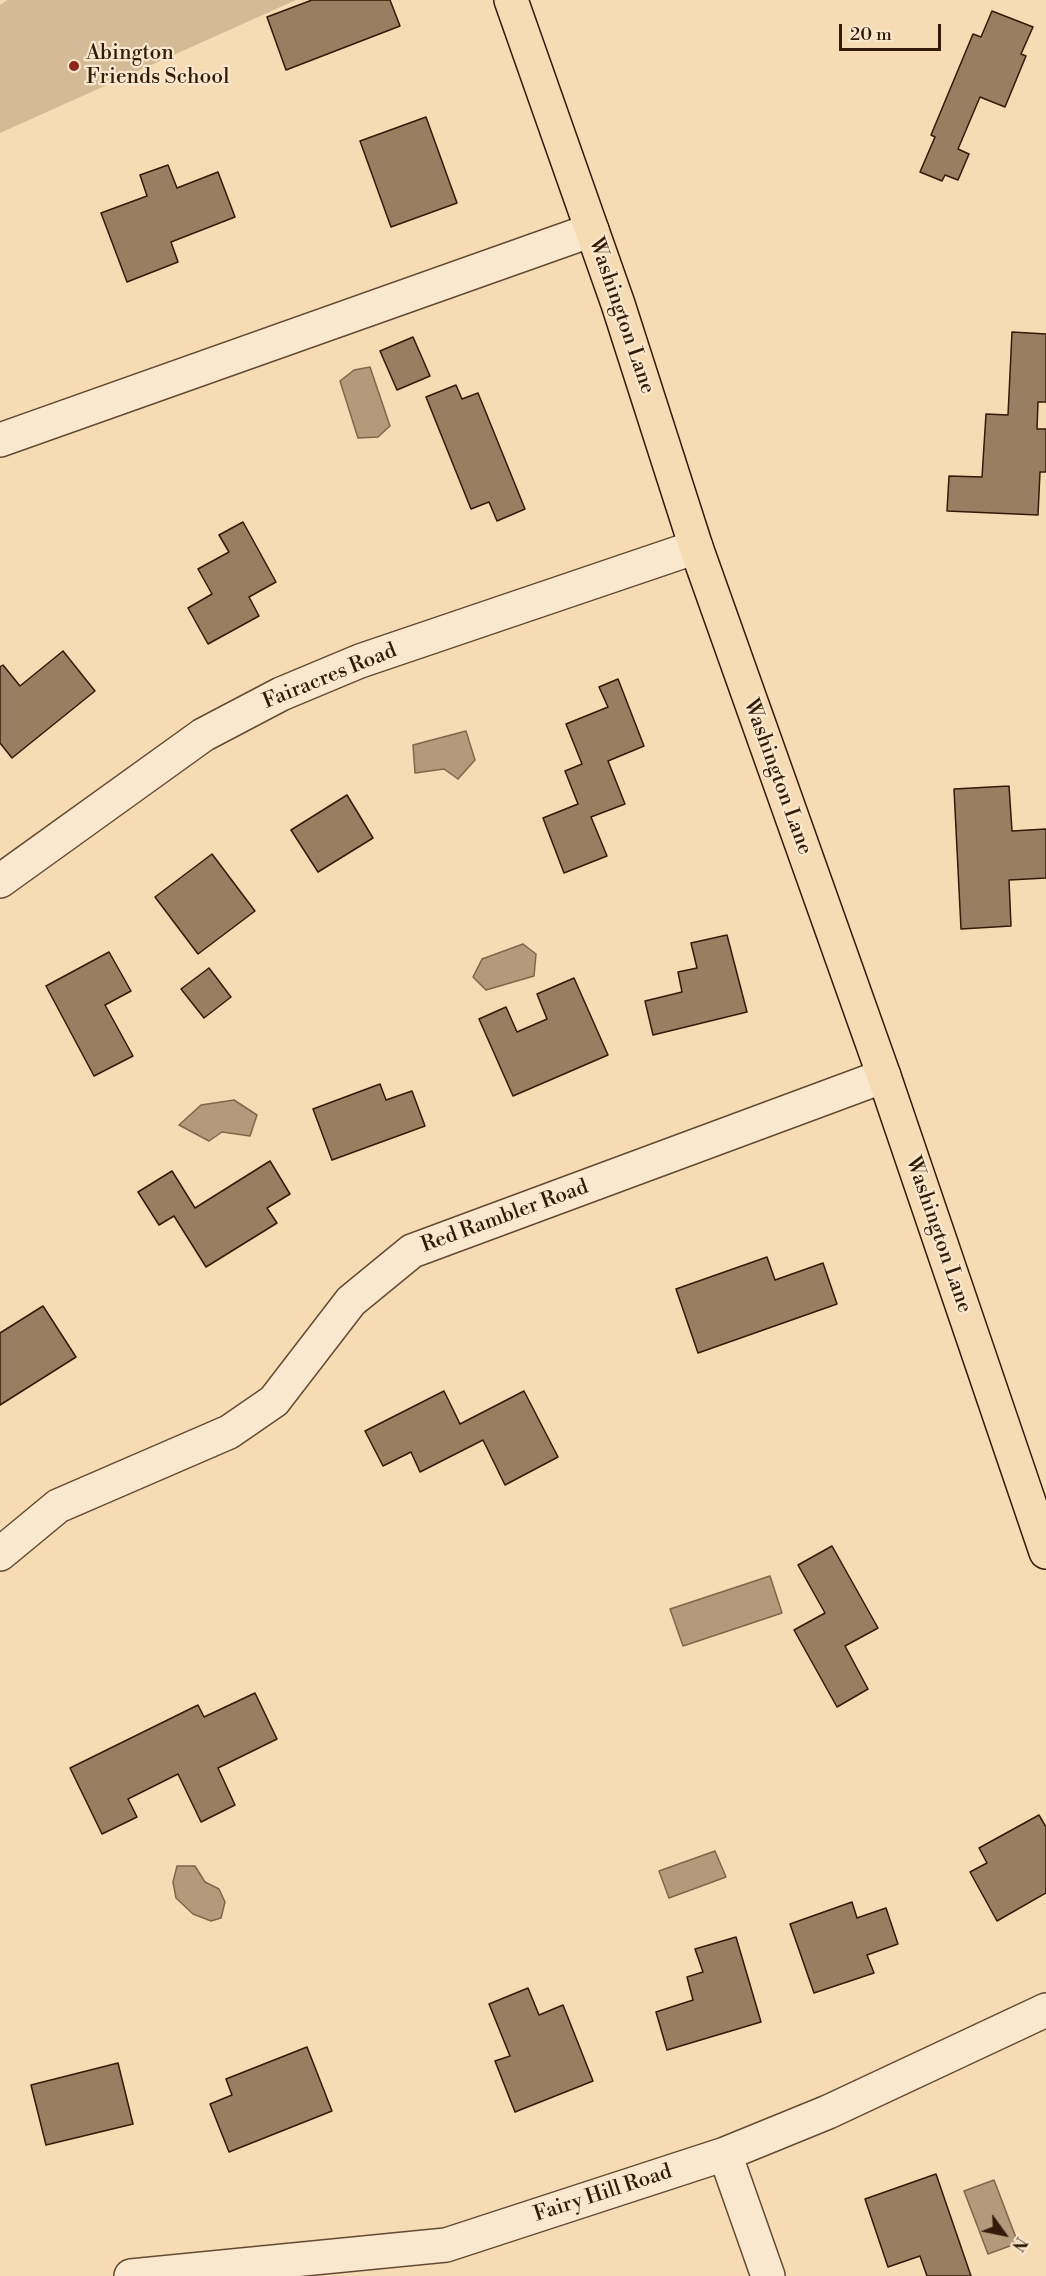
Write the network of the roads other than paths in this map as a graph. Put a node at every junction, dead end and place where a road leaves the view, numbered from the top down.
1 (511, 0) edge
2 (592, 230) junction
3 (0, 440) edge
4 (696, 547) junction
5 (0, 881) edge
6 (884, 1077) junction
7 (1046, 1552) edge
8 (0, 1554) edge
9 (1046, 2010) edge
10 (725, 2154) junction
11 (206, 2272) edge
12 (131, 2276) edge
13 (768, 2276) edge

1 - 2 main road, Washington Lane
2 - 3 street
2 - 4 main road, Washington Lane
4 - 5 street, Fairacres Road
4 - 6 main road, Washington Lane
6 - 7 main road, Washington Lane
6 - 8 street, Red Rambler Road
9 - 10 street, Fairy Hill Road
10 - 11 street, Fairy Hill Road
10 - 13 street
11 - 12 street, Fairy Hill Road

